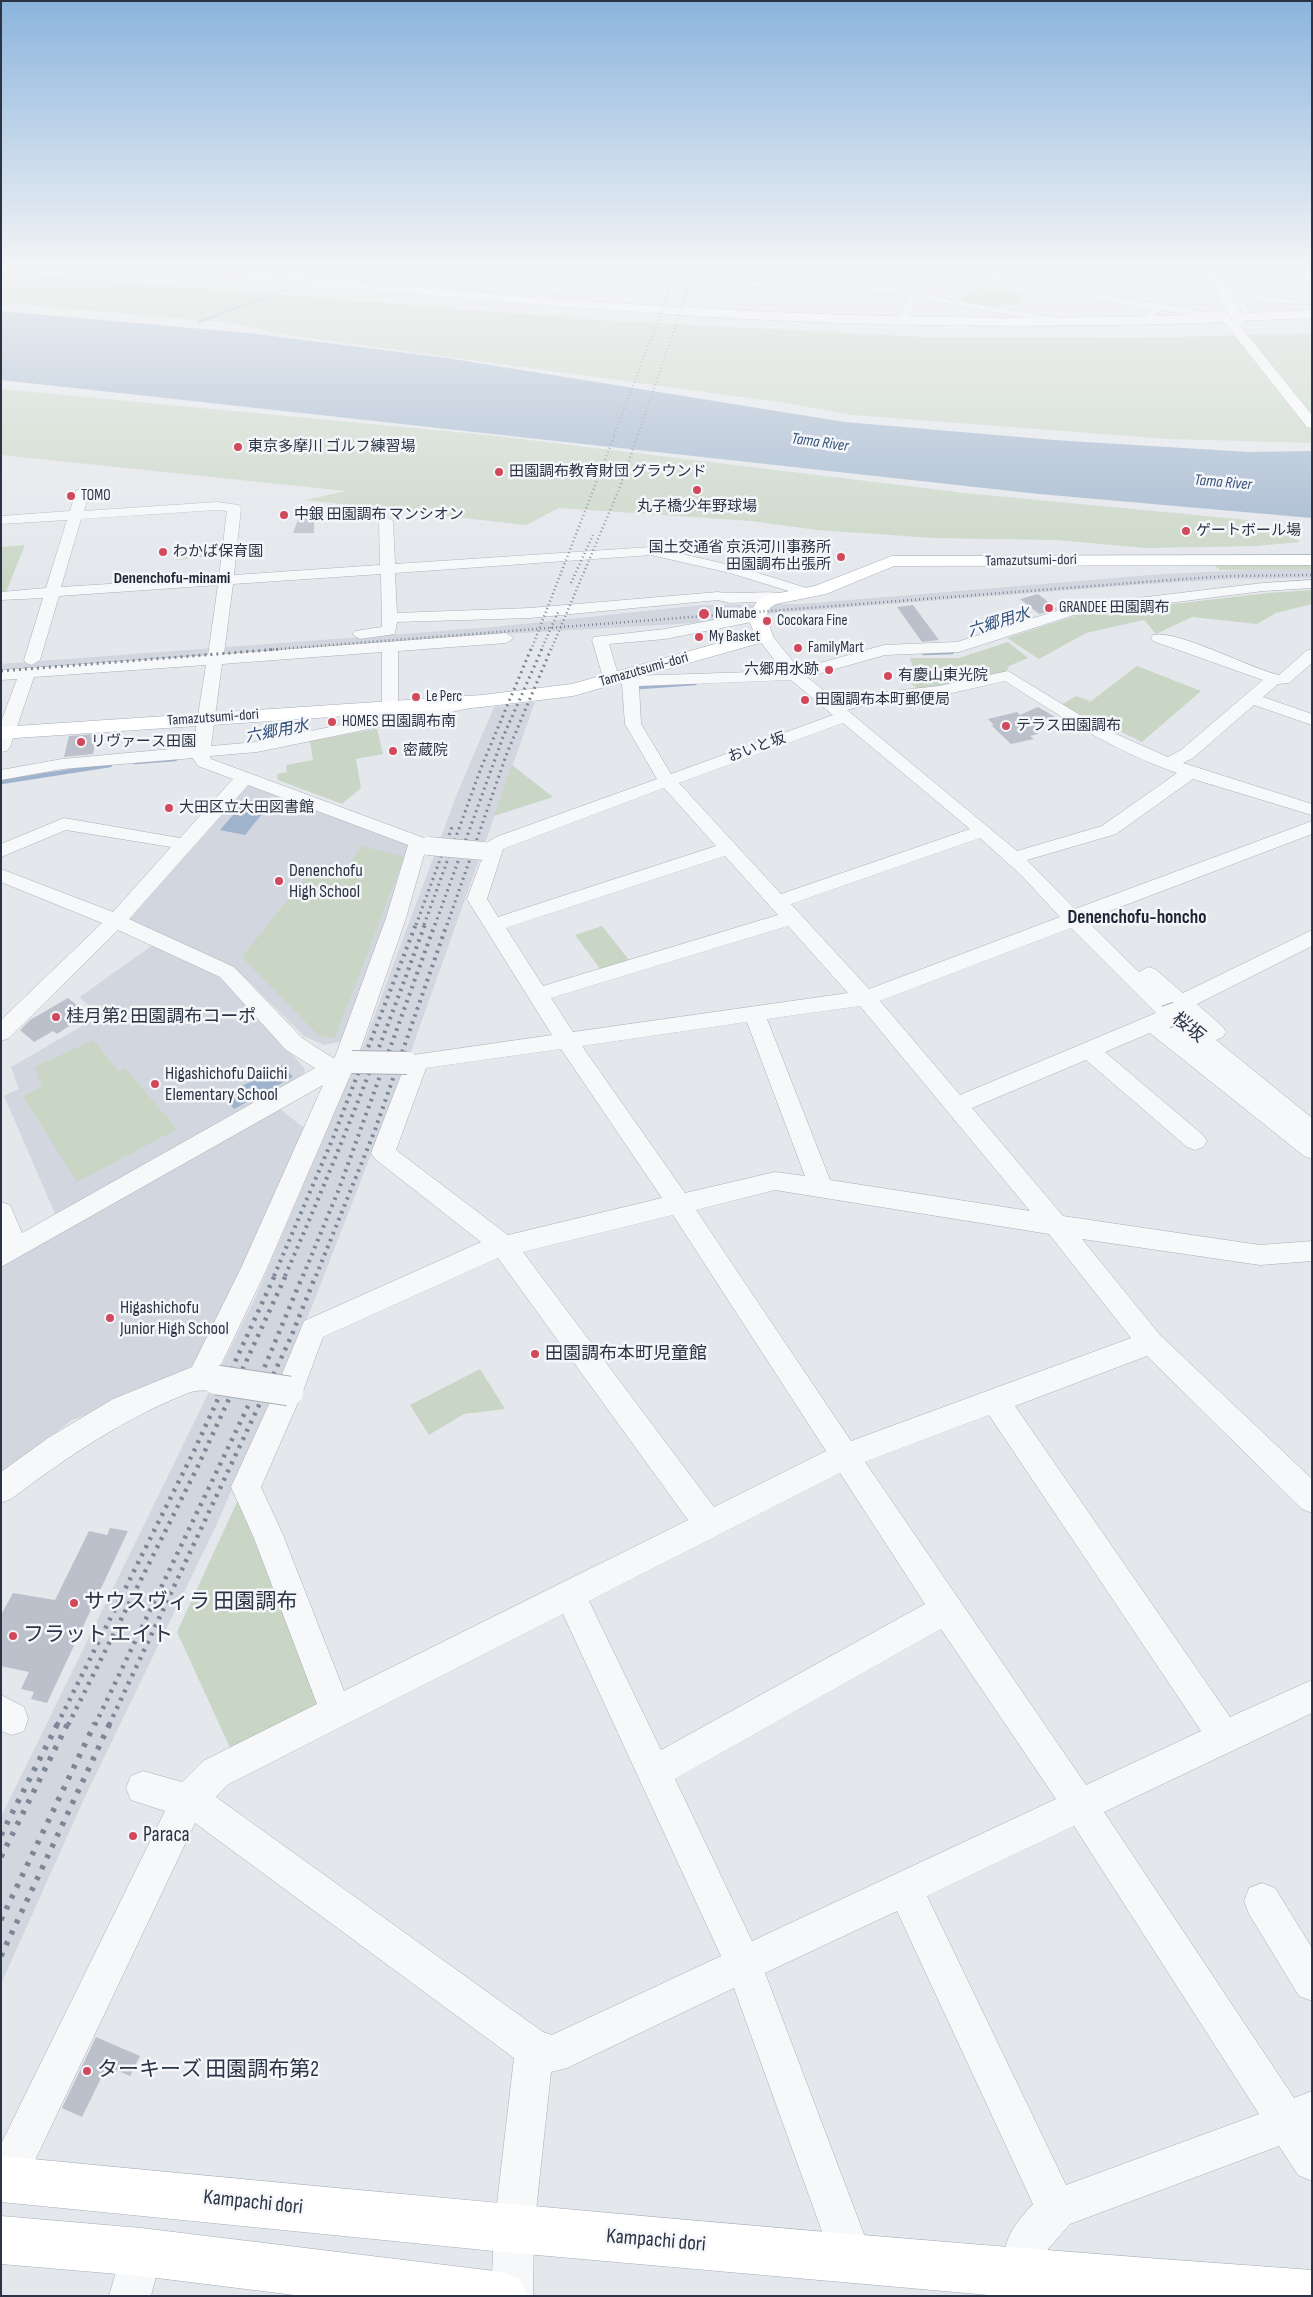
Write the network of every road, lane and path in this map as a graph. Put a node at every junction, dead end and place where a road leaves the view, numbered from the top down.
1 (1269, 373) edge
2 (1277, 373) edge
3 (1312, 409) edge
4 (1312, 424) edge
5 (83, 491) dead end
6 (76, 515) junction
7 (1, 520) edge
8 (386, 521) dead end
9 (1312, 560) edge
10 (386, 569) junction
11 (226, 581) junction
12 (1312, 584) edge
13 (52, 593) junction
14 (808, 594) junction
15 (1, 596) edge
16 (784, 598) junction
17 (757, 616) junction
18 (390, 618) junction
19 (764, 636) junction
20 (506, 638) dead end
21 (1159, 638) dead end
22 (390, 646) junction
23 (216, 653) junction
24 (1312, 654) edge
25 (1, 662) edge
26 (29, 667) junction
27 (795, 674) junction
28 (1, 676) edge
29 (623, 679) junction
30 (1274, 679) junction
31 (1251, 698) junction
32 (482, 701) junction
33 (390, 706) junction
34 (841, 712) junction
35 (206, 718) junction
36 (1312, 720) edge
37 (3, 738) edge
38 (203, 750) junction
39 (1169, 764) junction
40 (1189, 773) junction
41 (1, 775) edge
42 (246, 776) junction
43 (668, 781) junction
44 (1312, 810) edge
45 (1312, 828) edge
46 (984, 831) junction
47 (185, 844) junction
48 (423, 845) junction
49 (729, 848) junction
50 (1, 851) edge
51 (488, 851) junction
52 (1014, 858) junction
53 (1, 876) edge
54 (777, 902) junction
55 (791, 918) junction
56 (1071, 918) junction
57 (116, 921) junction
58 (494, 925) junction
59 (1312, 937) edge
60 (1096, 943) junction
61 (538, 995) junction
62 (865, 998) junction
63 (754, 1012) junction
64 (1170, 1014) junction
65 (1, 1032) edge
66 (568, 1042) junction
67 (1090, 1050) junction
68 (412, 1063) junction
69 (342, 1064) junction
70 (955, 1106) junction
71 (1312, 1114) edge
72 (1312, 1131) edge
73 (1195, 1141) dead end
74 (1312, 1150) edge
75 (821, 1187) junction
76 (678, 1203) junction
77 (1, 1212) edge
78 (1056, 1225) junction
79 (504, 1246) junction
80 (1312, 1251) edge
81 (8, 1253) edge
82 (1151, 1343) junction
83 (208, 1380) junction
84 (289, 1391) junction
85 (995, 1400) junction
86 (845, 1456) junction
87 (1, 1489) edge
88 (1312, 1500) edge
89 (709, 1524) junction
90 (570, 1594) junction
91 (946, 1609) junction
92 (1312, 1696) edge
93 (336, 1712) junction
94 (1224, 1737) junction
95 (653, 1773) junction
96 (143, 1788) dead end
97 (188, 1801) junction
98 (1080, 1805) junction
99 (904, 1887) junction
100 (1262, 1901) dead end
101 (743, 1962) junction
102 (1312, 1983) edge
103 (534, 2049) junction
104 (1300, 2117) edge
105 (1312, 2161) edge
106 (3, 2180) edge
107 (1056, 2209) junction
108 (514, 2229) junction
109 (1, 2240) edge
110 (852, 2258) junction
111 (135, 2274) edge
112 (1027, 2274) junction
113 (1312, 2294) edge
114 (503, 2296) edge
115 (512, 2296) edge

1 - 4 main road
2 - 3 main road
5 - 6 street
6 - 7 street
6 - 11 street
6 - 13 street
8 - 10 street
9 - 14 main road
10 - 11 street
10 - 14 street
10 - 18 street
11 - 13 street
11 - 23 street
12 - 27 street
13 - 15 street
13 - 26 street
14 - 16 main road
16 - 17 main road
16 - 18 street
17 - 19 main road
17 - 29 street
18 - 23 street
19 - 27 street, 桜坂
19 - 29 main road, Tamazutsumi-dori
20 - 22 street
21 - 30 street
22 - 23 street
22 - 33 street
23 - 26 street
23 - 35 street
24 - 30 street
25 - 26 street
26 - 28 street
26 - 37 street
27 - 29 street
27 - 34 street, 桜坂
29 - 32 main road, Tamazutsumi-dori
29 - 43 street
30 - 31 street
31 - 36 street
31 - 39 street
32 - 33 main road, Tamazutsumi-dori
32 - 38 street
33 - 35 main road, Tamazutsumi-dori
34 - 39 street, おいと坂
34 - 43 street, おいと坂
34 - 46 street, 桜坂
35 - 37 main road, Tamazutsumi-dori
35 - 38 street
38 - 41 street
38 - 42 street
39 - 40 street, おいと坂
40 - 44 street, おいと坂
40 - 52 street
42 - 47 street
42 - 48 street
43 - 49 street
43 - 51 street, おいと坂
45 - 56 street
46 - 52 street, 桜坂
46 - 54 street
47 - 50 street
47 - 57 street
48 - 51 street, bridge
48 - 69 street
49 - 54 street
49 - 58 street
51 - 58 street
52 - 56 street, 桜坂
53 - 57 street
54 - 55 street
55 - 61 street
55 - 62 street
56 - 60 street, 桜坂
56 - 62 street
57 - 65 street
57 - 69 street
58 - 61 street
59 - 64 street
60 - 64 street
60 - 72 street, 桜坂
61 - 66 street
62 - 63 street
62 - 70 street
63 - 66 street
63 - 75 street
64 - 67 street
64 - 71 street
64 - 74 street
66 - 68 street
66 - 76 street
67 - 70 street
67 - 73 street
68 - 69 street, bridge
68 - 79 street
69 - 81 street
69 - 83 street
70 - 78 street
75 - 76 street
75 - 78 street
76 - 79 street
76 - 86 street
77 - 81 street
78 - 80 street
78 - 82 street
79 - 84 street
79 - 89 street
82 - 85 street
82 - 88 street
83 - 84 street, bridge
83 - 87 street
84 - 93 street
85 - 86 street
85 - 94 street
86 - 89 street
86 - 91 street
89 - 90 street
90 - 93 street
90 - 95 street
91 - 95 street
91 - 98 street
92 - 94 street
93 - 97 street
94 - 98 street
95 - 101 street
96 - 97 street
97 - 103 street
97 - 106 street
98 - 99 street
98 - 104 street
99 - 101 street
99 - 107 street
100 - 102 street
101 - 103 street
101 - 110 street
103 - 108 street
104 - 105 street
104 - 107 street
106 - 108 main road, Kampachi dori
107 - 112 street
108 - 110 main road, Kampachi dori
108 - 115 street
109 - 111 main road
110 - 112 main road, Kampachi dori
111 - 114 main road
112 - 113 main road, Kampachi dori

